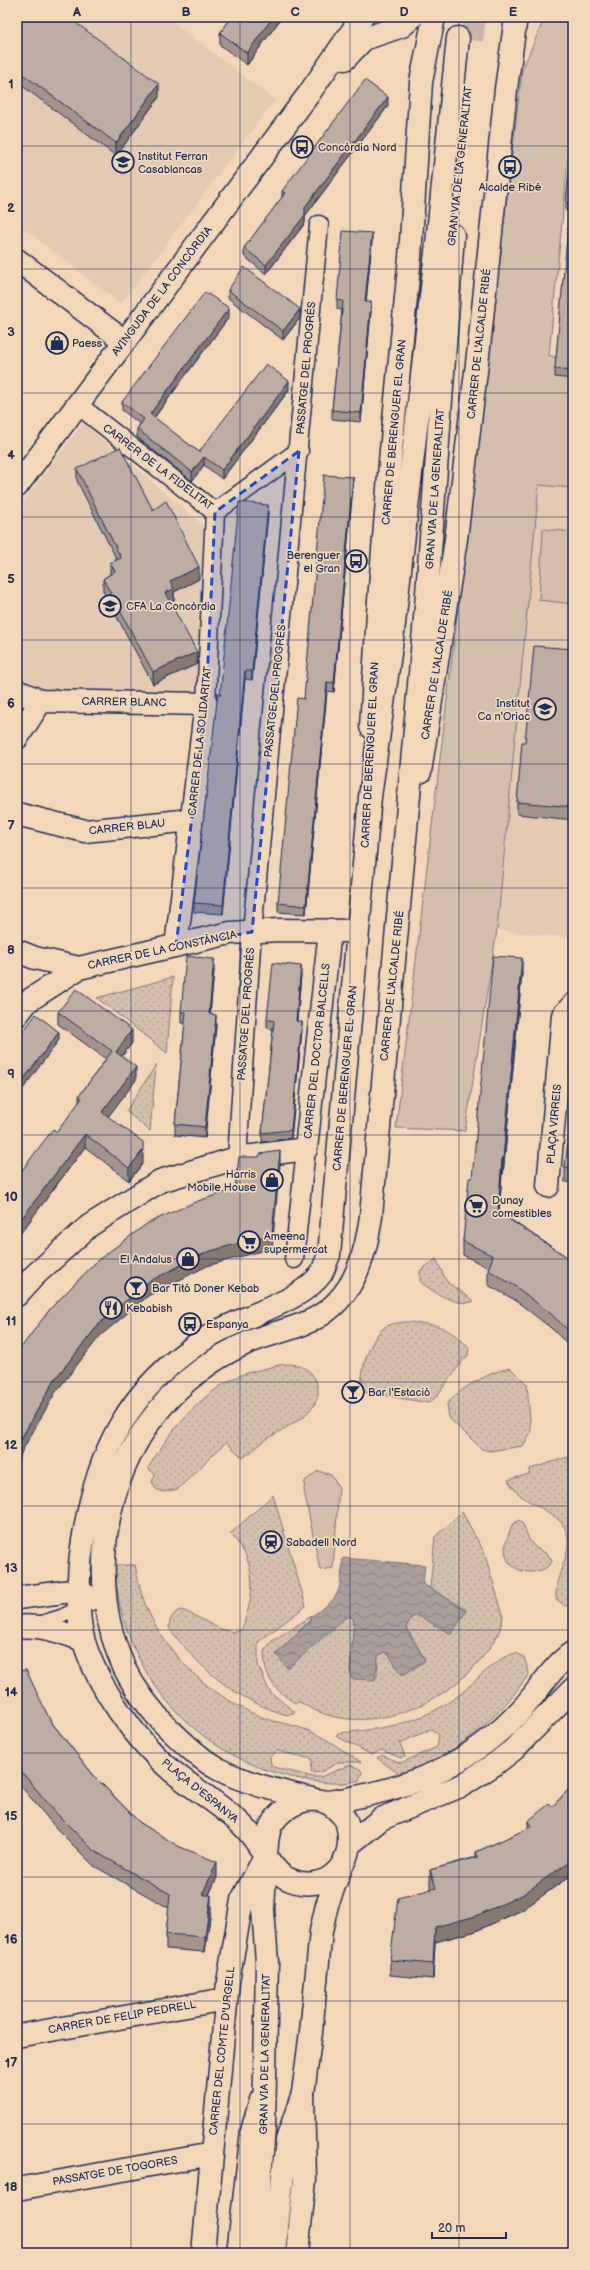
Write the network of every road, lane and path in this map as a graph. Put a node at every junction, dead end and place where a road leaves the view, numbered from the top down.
1 (362, 17) edge
2 (434, 17) edge
3 (516, 17) edge
4 (407, 21) edge
5 (308, 96) junction
6 (319, 225) dead end
7 (17, 260) edge
8 (124, 341) junction
9 (78, 405) junction
10 (299, 451) junction
11 (17, 486) edge
12 (215, 512) junction
13 (17, 691) edge
14 (41, 701) junction
15 (206, 704) junction
16 (17, 738) edge
17 (370, 796) junction
18 (17, 814) edge
19 (192, 820) junction
20 (330, 930) junction
21 (357, 931) junction
22 (252, 932) junction
23 (395, 938) junction
24 (176, 946) junction
25 (17, 951) edge
26 (79, 968) junction
27 (568, 1010) edge
28 (17, 1015) edge
29 (306, 1149) junction
30 (237, 1158) junction
31 (548, 1186) dead end
32 (294, 1259) dead end
33 (17, 1296) edge
34 (96, 1479) joint
35 (89, 1597) junction
36 (17, 1598) edge
37 (24, 1626) edge
38 (83, 1640) junction
39 (573, 1652) edge
40 (569, 1692) edge
41 (320, 1800) junction
42 (350, 1844) junction
43 (266, 1855) junction
44 (340, 1870) junction
45 (226, 1999) junction
46 (17, 2036) edge
47 (264, 2087) junction
48 (302, 2093) junction
49 (212, 2154) junction
50 (17, 2189) edge
51 (203, 2253) edge
52 (238, 2253) edge
53 (254, 2253) edge
54 (274, 2253) edge
55 (297, 2253) edge

1 - 5 street, AVINGUDA DE LA CONCÒRDIA
2 - 17 street, CARRER DE BERENGUER EL GRAN
3 - 23 street, CARRER DE L'ALCALDE RIBÉ
4 - 5 street, AVINGUDA DE LA CONCÒRDIA
5 - 8 street, AVINGUDA DE LA CONCÒRDIA
6 - 10 street, PASSATGE DEL PROGRÉS
7 - 8 street
8 - 9 street, AVINGUDA DE LA CONCÒRDIA
9 - 11 street, AVINGUDA DE LA CONCÒRDIA
9 - 12 street, CARRER DE LA FIDELITAT
10 - 12 street, CARRER DE LA FIDELITAT
10 - 22 street, PASSATGE DEL PROGRÉS
12 - 15 street, CARRER DE LA SOLIDARITAT
13 - 14 street
14 - 15 street, CARRER BLANC
14 - 16 street
15 - 19 street, CARRER DE LA SOLIDARITAT
17 - 21 street, CARRER DE BERENGUER EL GRAN
17 - 23 street, GRAN VIA DE LA GENERALITAT
18 - 19 street, CARRER BLAU
19 - 24 street, CARRER DE LA SOLIDARITAT
20 - 21 street, CARRER DE LA CONSTÀNCIA
20 - 22 street, CARRER DE LA CONSTÀNCIA
20 - 29 street, CARRER DEL DOCTOR BALCELLS
21 - 34 street, CARRER DE BERENGUER EL GRAN
22 - 24 street, CARRER DE LA CONSTÀNCIA
22 - 30 street, PASSATGE DEL PROGRÉS
23 - 35 street, CARRER DE L'ALCALDE RIBÉ
24 - 26 street, CARRER DE LA CONSTÀNCIA
25 - 26 street, CARRER DE LA CONSTÀNCIA
26 - 28 street
27 - 31 street, PLAÇA VIRREIS
29 - 30 street, CARRER DEL DOCTOR BALCELLS
29 - 32 street
30 - 33 street, CARRER DEL DOCTOR BALCELLS
34 - 35 street, PLAÇA D'ESPANYA
35 - 36 street
35 - 37 lane
35 - 38 street, PLAÇA D'ESPANYA
35 - 41 street
37 - 38 street
38 - 43 street, PLAÇA D'ESPANYA
39 - 41 street
40 - 42 street
41 - 42 street
41 - 43 street
42 - 44 street
43 - 44 street, PLAÇA D'ESPANYA
43 - 45 street, CARRER DEL COMTE D'URGELL
43 - 47 street, GRAN VIA DE LA GENERALITAT
44 - 48 street
45 - 46 street, CARRER DE FELIP PEDRELL
45 - 49 street, CARRER DEL COMTE D'URGELL
47 - 52 street
47 - 53 street, GRAN VIA DE LA GENERALITAT
48 - 54 street
48 - 55 street
49 - 50 street, PASSATGE DE TOGORES
49 - 51 street, CARRER DEL COMTE D'URGELL

